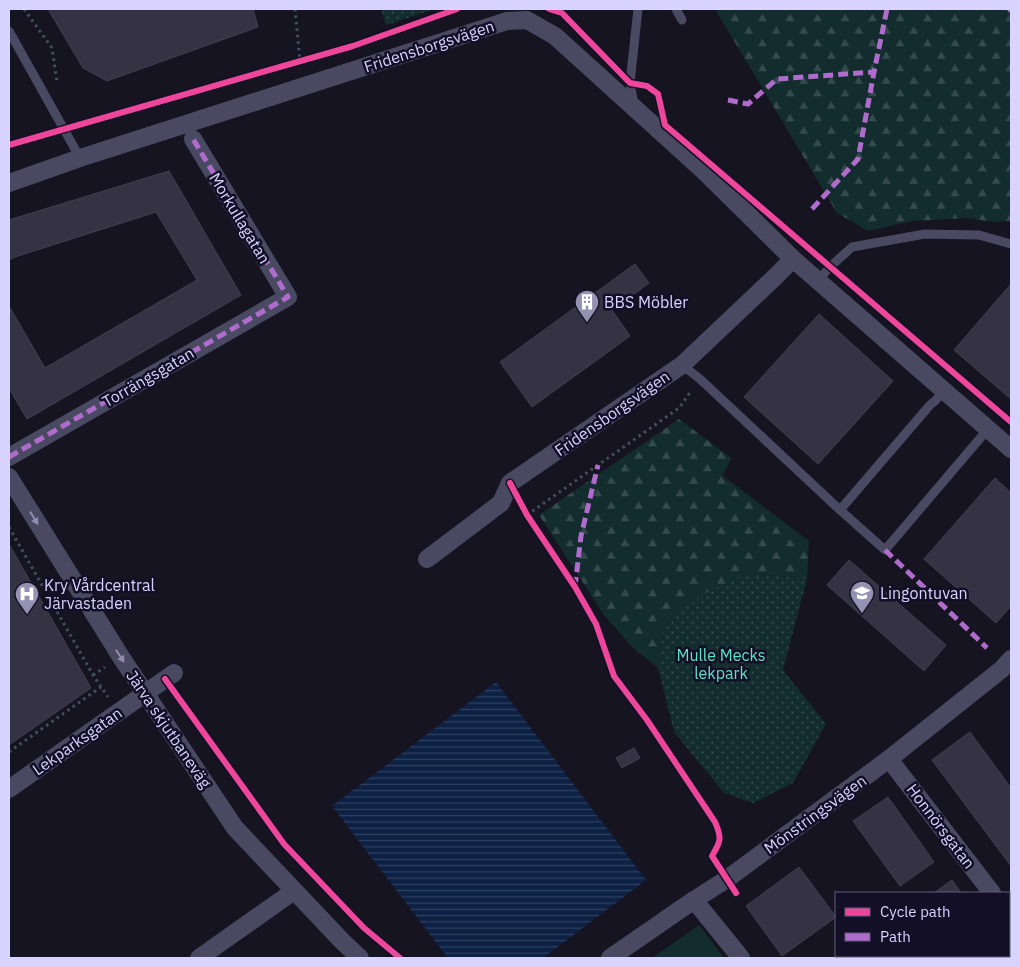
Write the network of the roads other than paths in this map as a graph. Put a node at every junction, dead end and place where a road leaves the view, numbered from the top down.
1 (638, 9) edge
2 (676, 9) edge
3 (682, 20) dead end
4 (9, 31) edge
5 (635, 107) junction
6 (193, 139) dead end
7 (80, 158) junction
8 (12, 180) edge
9 (1011, 244) edge
10 (794, 259) junction
11 (818, 280) junction
12 (288, 297) joint
13 (682, 365) junction
14 (944, 391) junction
15 (988, 429) junction
16 (1011, 449) edge
17 (9, 457) edge
18 (9, 476) edge
19 (840, 510) junction
20 (428, 560) dead end
21 (1011, 659) edge
22 (174, 673) dead end
23 (145, 693) junction
24 (889, 759) junction
25 (9, 789) edge
26 (294, 891) junction
27 (991, 892) edge
28 (694, 900) junction
29 (199, 958) edge
30 (360, 958) edge
31 (610, 958) edge
32 (741, 958) edge

1 - 5 lane
2 - 3 lane
4 - 7 lane
5 - 7 street, Fridensborgsvägen
5 - 10 street, Fridensborgsvägen
6 - 12 street, Morkullagatan
7 - 8 street, Fridensborgsvägen
9 - 11 lane
10 - 11 street, Fridensborgsvägen
10 - 13 street, Fridensborgsvägen
11 - 14 street, Fridensborgsvägen
12 - 17 street, Torrängsgatan
13 - 19 lane
13 - 20 street, Fridensborgsvägen
14 - 15 street, Fridensborgsvägen
14 - 19 lane
15 - 16 street, Fridensborgsvägen
15 - 19 lane
18 -> 23 street, Järva skjutbaneväg
21 - 24 street, Mönstringsvägen
22 - 23 street, Lekparksgatan
23 - 25 street, Lekparksgatan
23 - 26 street, Järva skjutbaneväg
24 - 27 street, Honnörsgatan
24 - 28 street, Mönstringsvägen
26 - 29 street
26 - 30 street, Järva skjutbaneväg
28 - 31 street, Mönstringsvägen
28 - 32 street

